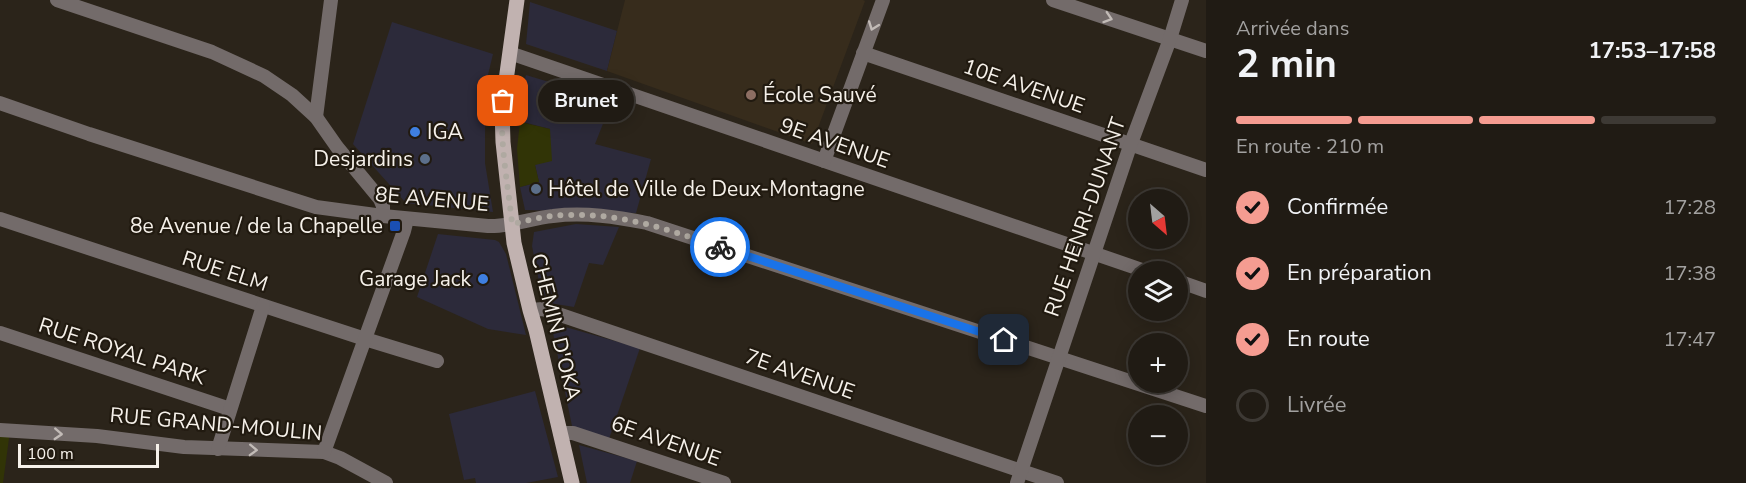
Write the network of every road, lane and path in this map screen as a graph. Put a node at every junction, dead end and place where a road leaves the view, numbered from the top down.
1 (57, 0) edge
2 (331, 0) edge
3 (517, 0) edge
4 (883, 0) edge
5 (1053, 0) edge
6 (1182, 0) edge
7 (1170, 39) junction
8 (1206, 51) edge
9 (510, 52) junction
10 (863, 53) junction
11 (0, 103) edge
12 (316, 117) junction
13 (1130, 146) junction
14 (824, 161) junction
15 (1206, 170) edge
16 (383, 216) junction
17 (0, 219) edge
18 (407, 219) junction
19 (512, 224) junction
20 (1094, 254) junction
21 (1128, 265) edge
22 (1188, 285) edge
23 (1206, 291) edge
24 (263, 306) junction
25 (530, 310) junction
26 (0, 333) edge
27 (365, 339) junction
28 (1059, 358) junction
29 (437, 361) dead end
30 (1206, 406) edge
31 (230, 410) junction
32 (0, 430) edge
33 (560, 433) junction
34 (218, 449) junction
35 (324, 452) junction
36 (1019, 477) edge
37 (386, 483) edge
38 (572, 483) edge
39 (724, 483) edge
40 (1057, 483) edge

1 - 12 street
2 - 12 street
3 - 9 main road, CHEMIN D'OKA
4 -> 10 street
5 -> 7 street
6 - 7 street, RUE HENRI-DUNANT
7 - 8 street
7 - 13 street, RUE HENRI-DUNANT
9 - 14 street, 9E AVENUE
9 - 19 main road, CHEMIN D'OKA
10 - 13 street, 10E AVENUE
10 - 14 street
11 - 16 street, 8E AVENUE
12 - 16 street
13 - 15 street, 10E AVENUE
13 - 20 street, RUE HENRI-DUNANT
14 - 20 street, 9E AVENUE
16 - 18 street, 8E AVENUE
17 - 24 street, RUE ELM
18 - 19 street, 8E AVENUE
18 - 27 street
19 - 25 main road, CHEMIN D'OKA
19 - 28 street, 8E AVENUE
20 - 21 street, 9E AVENUE
20 - 28 street, RUE HENRI-DUNANT
22 - 23 street
24 - 27 street, RUE ELM
24 - 31 street
25 - 33 main road, CHEMIN D'OKA
25 - 36 street, 7E AVENUE
26 - 31 street, RUE ROYAL PARK
27 - 29 street, RUE ELM
27 - 35 street
28 - 30 street, 8E AVENUE
28 - 36 street, RUE HENRI-DUNANT
31 - 34 street
32 -> 34 street, RUE GRAND-MOULIN
33 - 38 main road, CHEMIN D'OKA
33 - 39 street, 6E AVENUE
34 -> 35 street, RUE GRAND-MOULIN
35 - 37 street, RUE GRAND-MOULIN
36 - 40 street, 7E AVENUE

